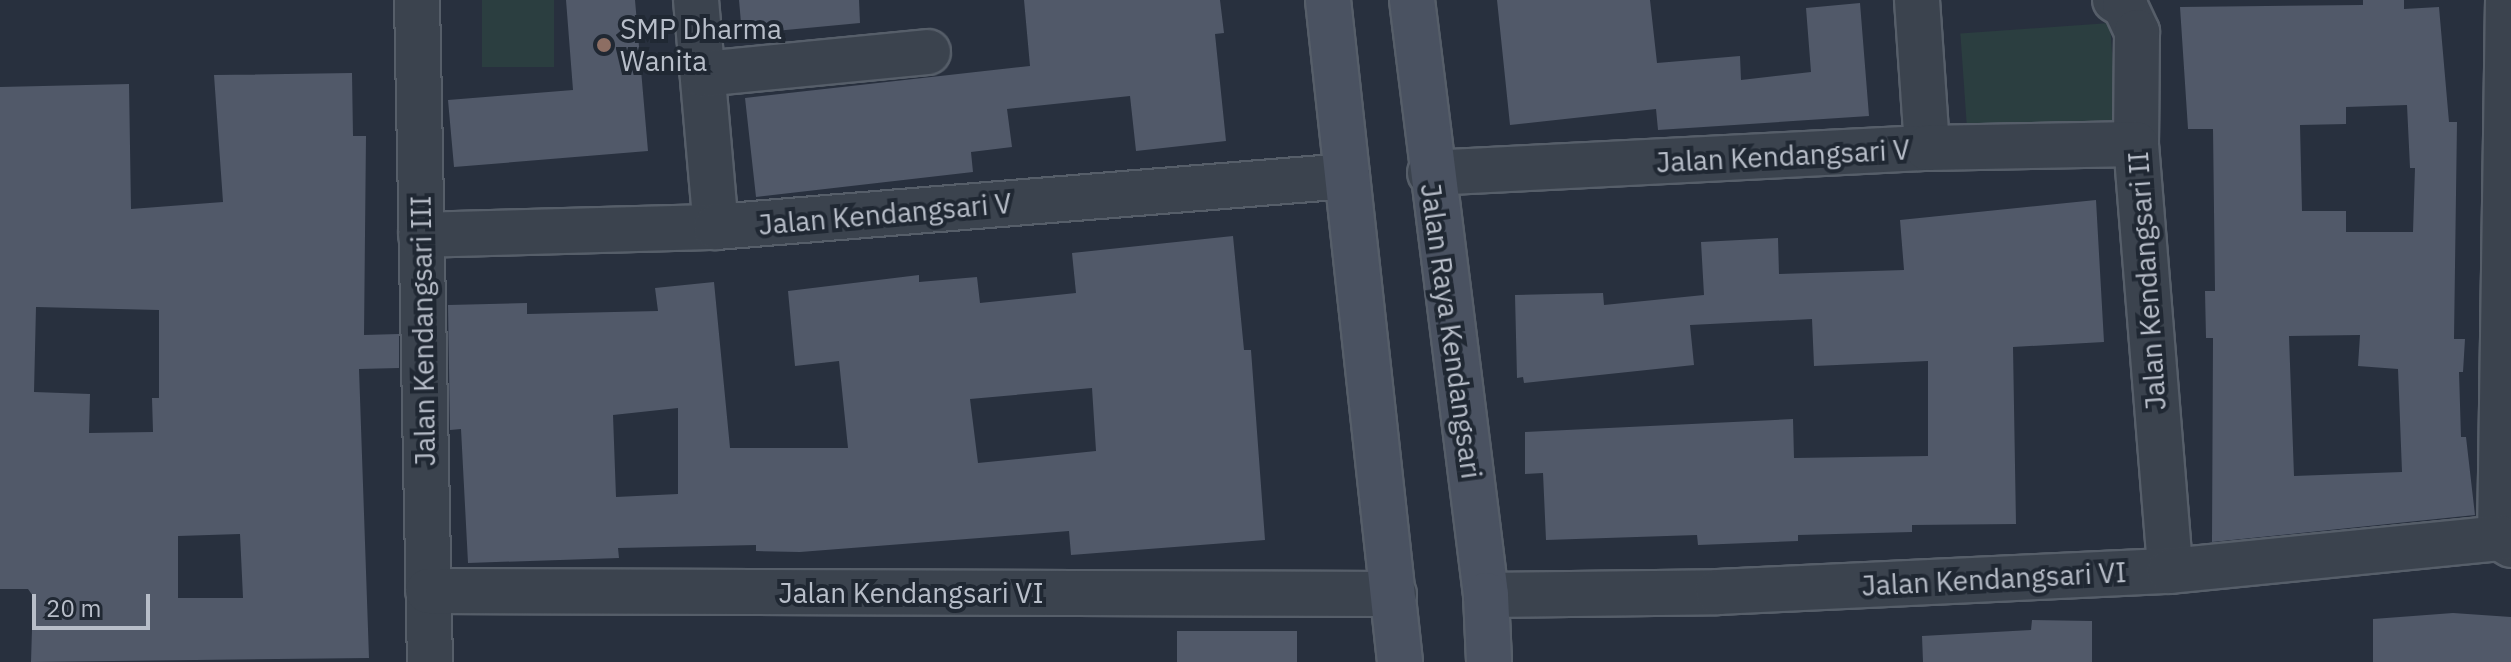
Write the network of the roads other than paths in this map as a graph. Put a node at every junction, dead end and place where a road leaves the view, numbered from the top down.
1 (417, 0) edge
2 (696, 0) edge
3 (1328, 0) edge
4 (1412, 0) edge
5 (1917, 0) edge
6 (2115, 0) edge
7 (2508, 0) edge
8 (928, 52) dead end
9 (703, 74) junction
10 (2136, 144) junction
11 (1927, 148) junction
12 (1430, 173) junction
13 (1347, 176) junction
14 (716, 227) junction
15 (421, 235) junction
16 (2506, 542) edge
17 (2170, 571) junction
18 (428, 591) junction
19 (1394, 594) junction
20 (1486, 595) junction
21 (430, 662) edge
22 (1400, 662) edge
23 (1489, 662) edge

1 - 15 street, Jalan Kendangsari III
2 - 9 street
3 - 13 main road
4 - 12 main road, Jalan Raya Kendangsari
5 - 11 street
6 - 10 street, Jalan Kendangsari II
7 - 16 street
8 - 9 street
9 - 14 street
10 - 11 street, Jalan Kendangsari V
10 - 17 street, Jalan Kendangsari II
11 - 12 street, Jalan Kendangsari V
12 - 20 main road, Jalan Raya Kendangsari
13 - 14 street, Jalan Kendangsari V
13 - 19 main road
14 - 15 street, Jalan Kendangsari V
15 - 18 street, Jalan Kendangsari III
16 - 17 street, Jalan Kendangsari VI
17 - 20 street, Jalan Kendangsari VI
18 - 19 street, Jalan Kendangsari VI
18 - 21 street, Jalan Kendangsari III
19 - 22 main road
20 - 23 main road, Jalan Raya Kendangsari

